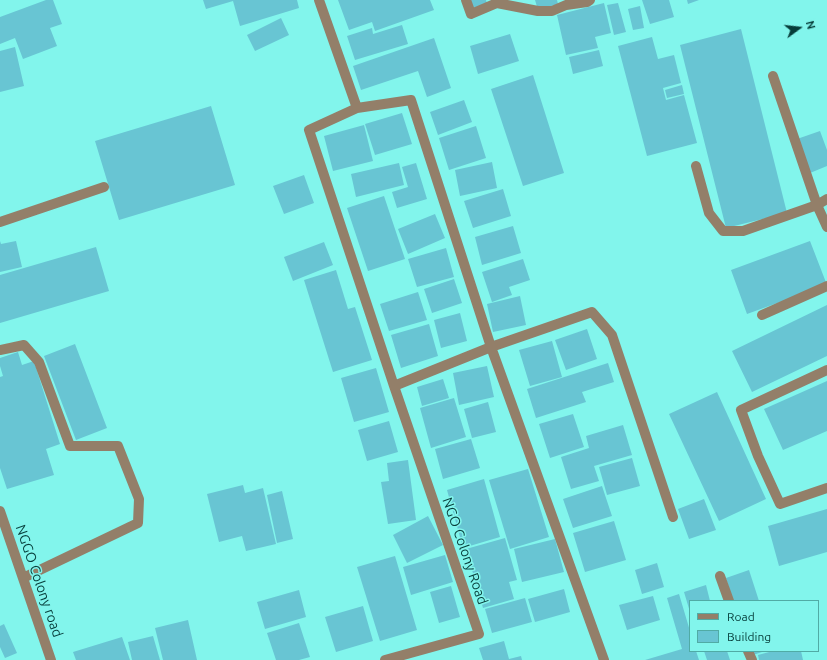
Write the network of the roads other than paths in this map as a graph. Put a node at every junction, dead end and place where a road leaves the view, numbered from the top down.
1 (319, 0) edge
2 (466, 0) edge
3 (590, 0) edge
4 (773, 76) dead end
5 (357, 108) junction
6 (696, 166) dead end
7 (104, 186) dead end
8 (827, 199) edge
9 (817, 205) junction
10 (0, 222) edge
11 (827, 227) edge
12 (827, 286) edge
13 (762, 315) dead end
14 (491, 347) junction
15 (0, 350) edge
16 (827, 370) edge
17 (394, 386) junction
18 (827, 488) edge
19 (0, 511) edge
20 (673, 517) dead end
21 (720, 576) dead end
22 (23, 578) junction
23 (729, 600) edge
24 (51, 660) edge
25 (386, 660) edge
26 (604, 660) edge

1 - 5 street
2 - 3 street
4 - 9 street
5 - 14 street
5 - 17 street
6 - 9 street
7 - 10 street
8 - 9 street
9 - 11 street
12 - 13 street
14 - 17 street
14 - 20 street
14 - 26 street
15 - 22 street
16 - 18 street
17 - 25 street, NGO Colony Road
19 - 22 street, NGGO Colony road
21 - 23 street
22 - 24 street, NGGO Colony road

